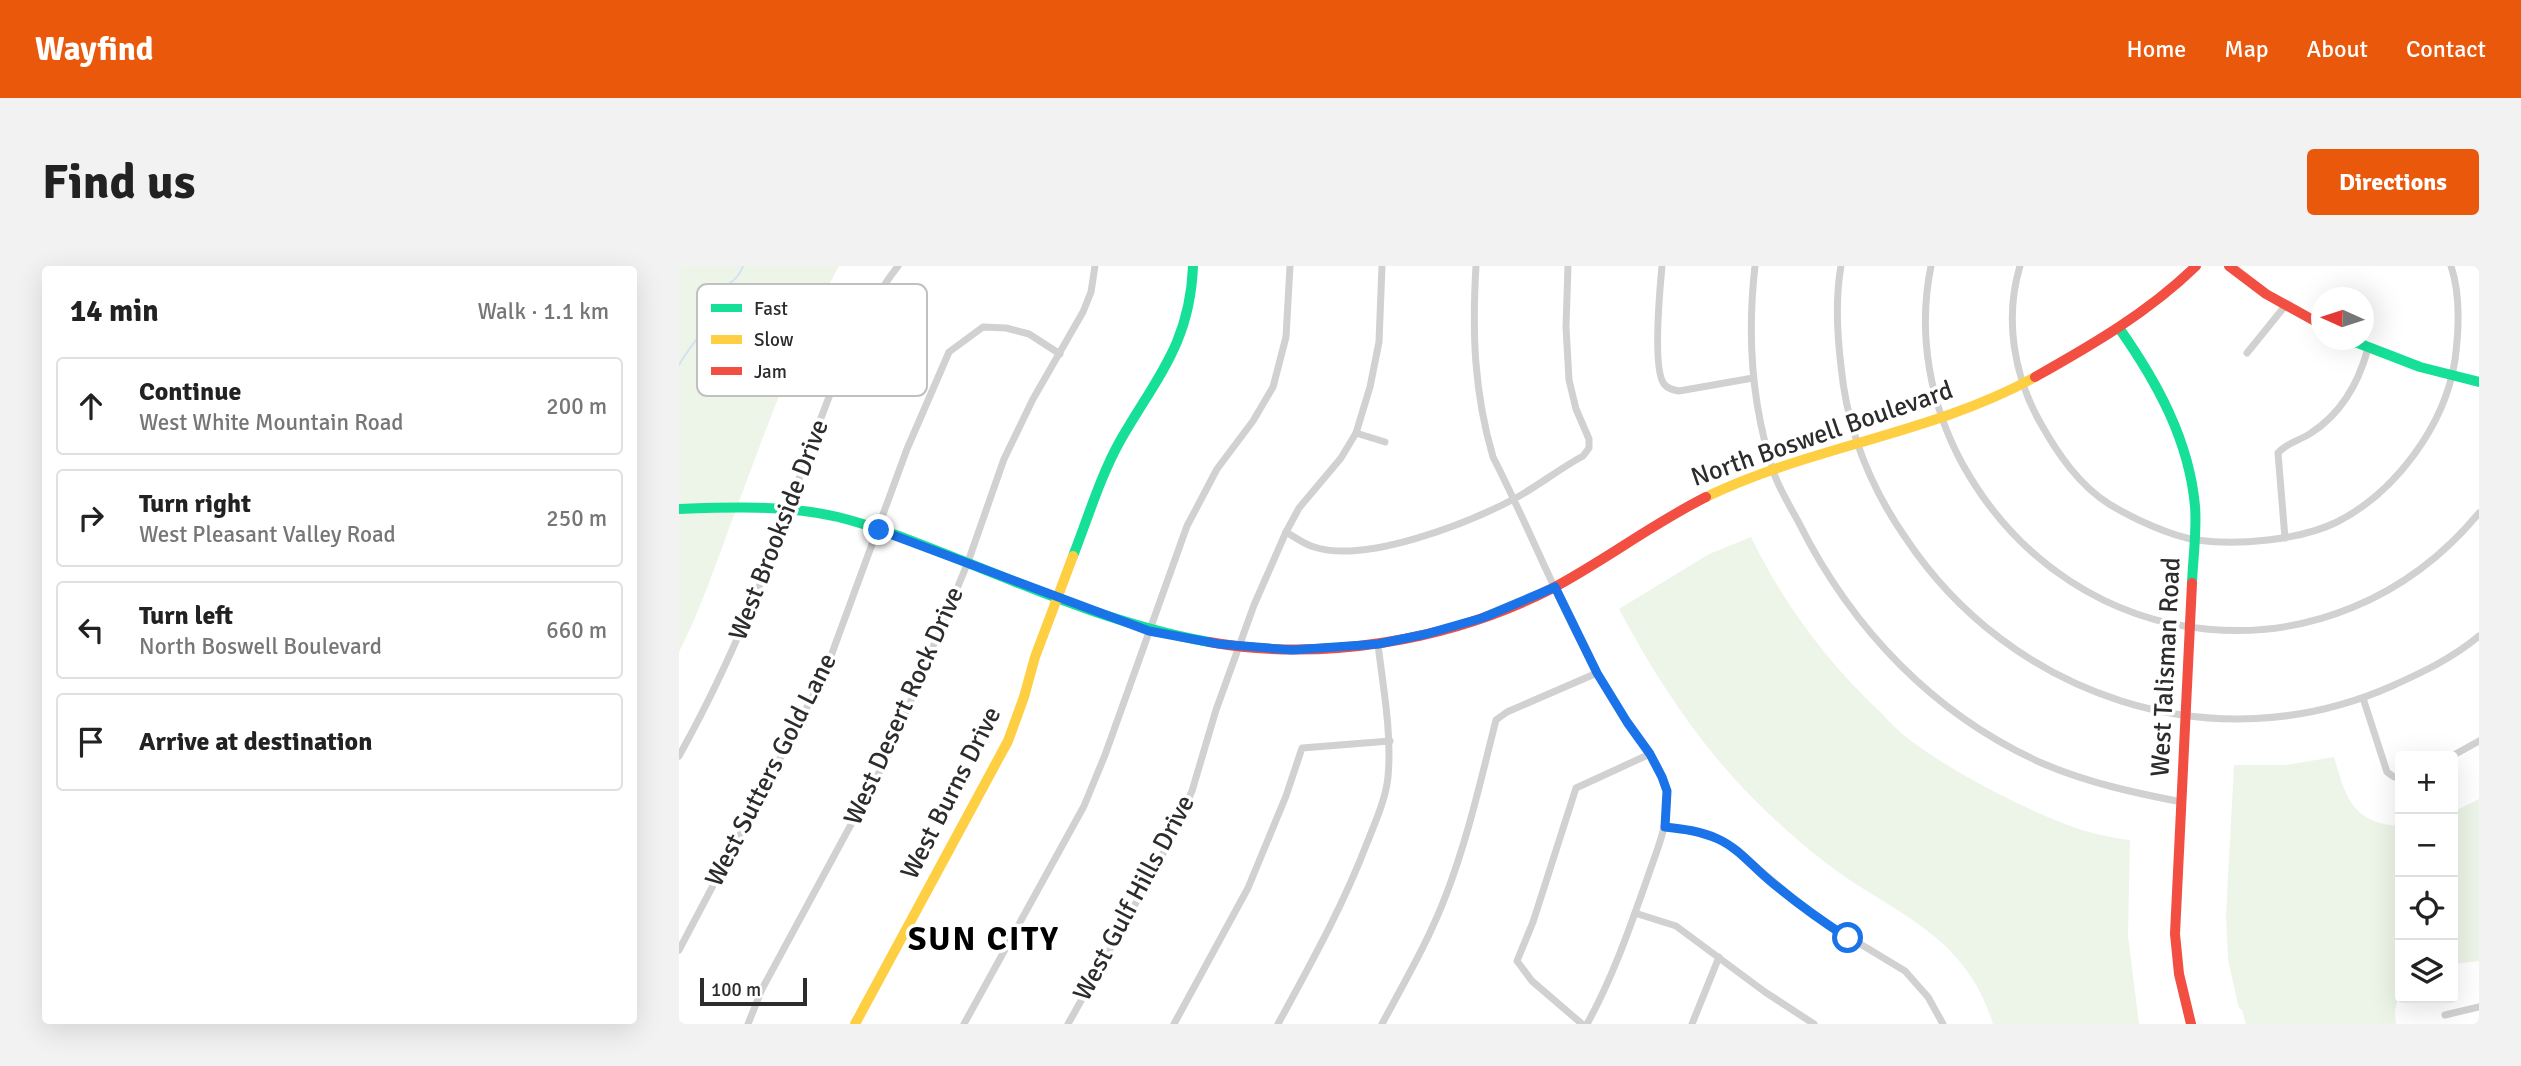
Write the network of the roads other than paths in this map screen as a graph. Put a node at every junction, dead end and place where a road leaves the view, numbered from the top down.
1 (898, 266) edge
2 (1095, 266) edge
3 (1193, 266) edge
4 (1290, 266) edge
5 (1382, 266) edge
6 (1476, 266) edge
7 (1568, 266) edge
8 (1662, 266) edge
9 (1755, 266) edge
10 (1841, 266) edge
11 (1931, 266) edge
12 (2020, 266) edge
13 (2196, 266) edge
14 (2229, 266) edge
15 (2451, 266) edge
16 (884, 284) edge
17 (2285, 306) junction
18 (2311, 319) edge
19 (2119, 328) junction
20 (2367, 350) edge
21 (2373, 350) edge
22 (2247, 353) dead end
23 (1059, 354) junction
24 (2452, 375) junction
25 (1753, 378) junction
26 (2479, 382) edge
27 (2022, 384) junction
28 (832, 396) edge
29 (1940, 416) junction
30 (1356, 432) junction
31 (1385, 442) dead end
32 (1857, 443) junction
33 (1774, 470) junction
34 (1514, 499) junction
35 (679, 509) edge
36 (788, 510) junction
37 (2479, 513) edge
38 (879, 530) junction
39 (1286, 532) junction
40 (2285, 538) junction
41 (2195, 540) junction
42 (968, 562) junction
43 (1555, 587) junction
44 (1058, 598) junction
45 (2191, 627) junction
46 (1149, 631) junction
47 (2479, 636) edge
48 (1378, 644) junction
49 (1240, 646) junction
50 (1597, 673) junction
51 (2363, 698) junction
52 (2187, 717) junction
53 (1390, 741) junction
54 (2479, 741) edge
55 (2458, 753) edge
56 (1650, 754) junction
57 (679, 756) edge
58 (2395, 777) edge
59 (2182, 802) junction
60 (1665, 827) junction
61 (1635, 912) junction
62 (679, 950) edge
63 (1719, 957) junction
64 (2479, 1007) edge
65 (2445, 1014) dead end
66 (748, 1024) edge
67 (855, 1024) edge
68 (964, 1024) edge
69 (1068, 1024) edge
70 (1174, 1024) edge
71 (1278, 1024) edge
72 (1383, 1024) edge
73 (1585, 1024) edge
74 (1692, 1024) edge
75 (1814, 1024) edge
76 (1943, 1024) edge
77 (2191, 1024) edge

1 - 16 street, West Brookside Drive
2 - 23 street, West Desert Rock Drive
3 - 44 street, West Burns Drive
4 - 46 street
5 - 30 street, West Gulf Hills Drive
6 - 34 street
7 - 34 street
8 - 25 street
9 - 25 street
10 - 32 street
11 - 29 street
12 - 27 street
13 - 19 street, North Boswell Boulevard
14 - 17 street
15 - 24 street
17 - 18 street
17 - 22 street
19 - 27 street, North Boswell Boulevard
19 - 41 street, West Talisman Road
20 - 40 street
21 - 24 street
23 - 38 street, West Sutters Gold Lane
23 - 42 street, West Desert Rock Drive
24 - 26 street
24 - 40 street
25 - 33 street
27 - 29 street, North Boswell Boulevard
27 - 41 street
28 - 36 street, West Brookside Drive
29 - 32 street, North Boswell Boulevard
29 - 45 street
30 - 31 street
30 - 39 street, West Gulf Hills Drive
32 - 33 street, North Boswell Boulevard
32 - 52 street
33 - 43 street, North Boswell Boulevard
33 - 59 street
34 - 39 street
34 - 43 street
35 - 36 street, North Boswell Boulevard
36 - 38 street, North Boswell Boulevard
36 - 57 street, West Brookside Drive
37 - 45 street
38 - 42 street, North Boswell Boulevard
38 - 62 street, West Sutters Gold Lane
39 - 49 street, West Gulf Hills Drive
40 - 41 street
41 - 45 street, West Talisman Road
42 - 44 street, North Boswell Boulevard
42 - 66 street, West Desert Rock Drive
43 - 48 street, North Boswell Boulevard
43 - 50 street
44 - 46 street, North Boswell Boulevard
44 - 67 street, West Burns Drive
45 - 52 street, West Talisman Road
46 - 49 street, North Boswell Boulevard
46 - 68 street
47 - 51 street
48 - 49 street, North Boswell Boulevard
48 - 53 street
49 - 69 street, West Gulf Hills Drive
50 - 56 street
50 - 72 street
51 - 52 street
51 - 58 street
52 - 59 street, West Talisman Road
53 - 70 street
53 - 71 street
54 - 55 street
56 - 60 street
56 - 73 street
59 - 77 street, West Talisman Road
60 - 61 street
60 - 76 street
61 - 63 street
61 - 73 street
63 - 74 street
63 - 75 street
64 - 65 street

